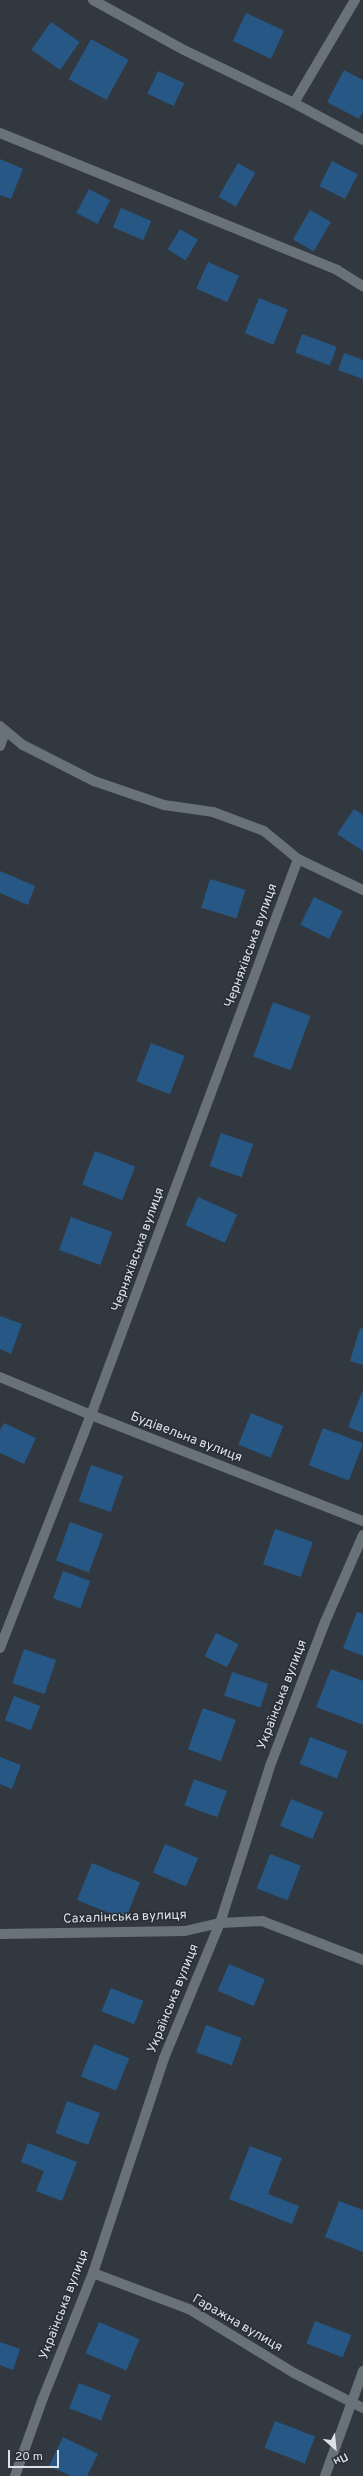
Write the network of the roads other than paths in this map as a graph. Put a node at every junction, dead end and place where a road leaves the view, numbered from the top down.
1 (93, 0) edge
2 (355, 0) edge
3 (294, 103) junction
4 (0, 133) edge
5 (363, 140) edge
6 (363, 286) edge
7 (3, 729) edge
8 (0, 746) edge
9 (298, 859) junction
10 (363, 890) edge
11 (0, 1377) edge
12 (91, 1415) junction
13 (363, 1521) edge
14 (363, 1535) edge
15 (0, 1648) edge
16 (220, 1923) junction
17 (0, 1934) edge
18 (363, 1960) edge
19 (93, 2273) junction
20 (363, 2371) edge
21 (351, 2402) junction
22 (363, 2408) edge
23 (15, 2476) edge
24 (325, 2476) edge

1 - 3 street
2 - 3 street
3 - 5 street
4 - 6 street
7 - 8 street
7 - 9 street
9 - 10 street
9 - 12 street, Черняхівська вулиця
11 - 12 street, Будівельна вулиця
12 - 13 street, Будівельна вулиця
12 - 15 street, Черняхівська вулиця
14 - 16 street, Українська вулиця
16 - 17 street, Сахалінська вулиця
16 - 18 street, Сахалінська вулиця
16 - 19 street, Українська вулиця
19 - 21 street, Гаражна вулиця
19 - 23 street, Українська вулиця
20 - 21 street
21 - 22 street, Гаражна вулиця
21 - 24 street

